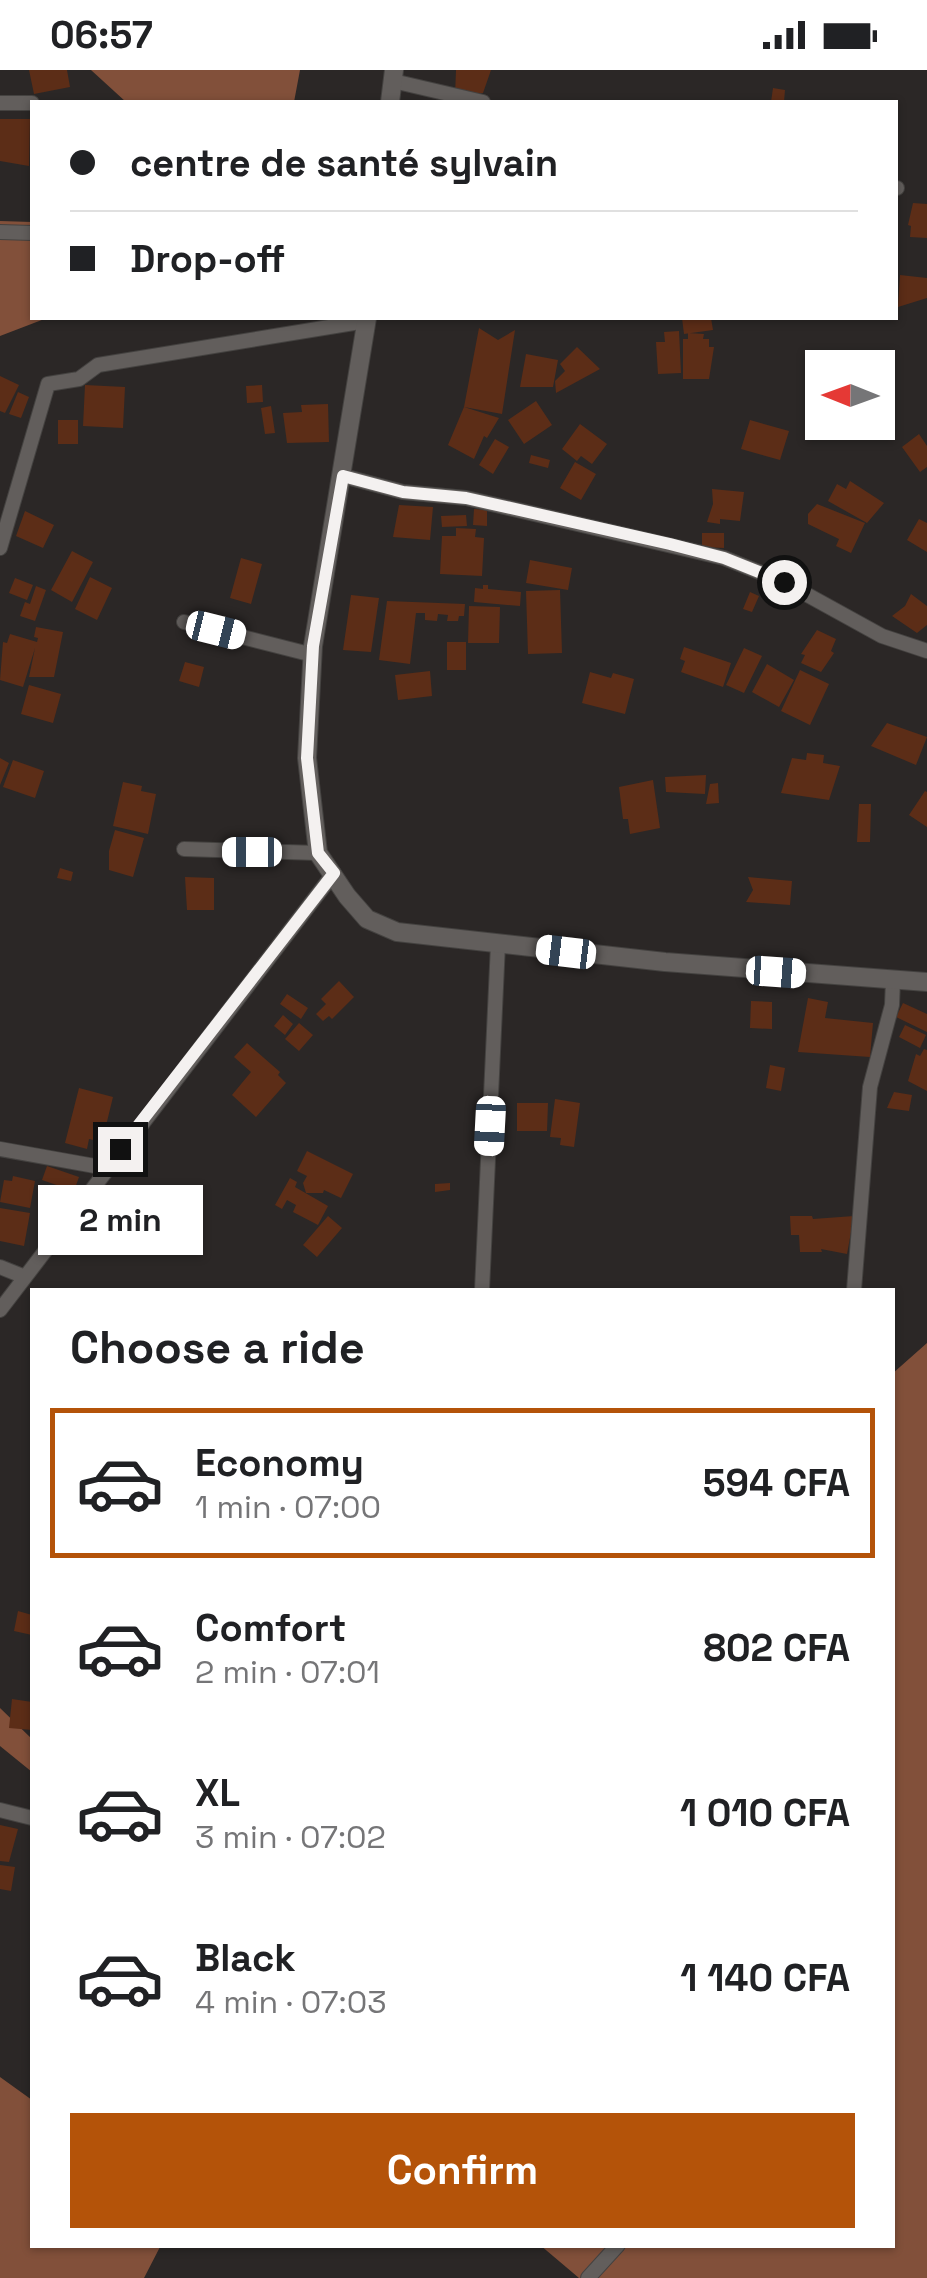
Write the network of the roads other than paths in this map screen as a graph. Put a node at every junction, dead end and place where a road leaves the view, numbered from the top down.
1 (393, 76) edge
2 (475, 100) edge
3 (0, 102) edge
4 (30, 102) edge
5 (0, 232) edge
6 (30, 233) edge
7 (360, 320) edge
8 (366, 320) edge
9 (343, 476) junction
10 (0, 548) edge
11 (184, 622) dead end
12 (927, 651) edge
13 (313, 655) junction
14 (184, 849) dead end
15 (318, 853) junction
16 (334, 873) junction
17 (498, 944) junction
18 (893, 980) junction
19 (927, 982) edge
20 (0, 1149) edge
21 (106, 1168) junction
22 (0, 1267) edge
23 (24, 1278) junction
24 (482, 1288) edge
25 (854, 1288) edge
26 (0, 1310) edge
27 (0, 1810) edge
28 (30, 1818) edge
29 (615, 2248) edge
30 (588, 2278) edge

1 - 2 street
3 - 4 street
5 - 6 street
7 - 10 street
8 - 9 street
9 - 12 street
9 - 13 street
11 - 13 street
13 - 15 street
14 - 15 street
15 - 16 street
16 - 17 street
16 - 21 street
17 - 18 street
17 - 24 street
18 - 19 street
18 - 25 street
20 - 21 street
21 - 23 street
22 - 23 street
23 - 26 street
27 - 28 street
29 - 30 street

